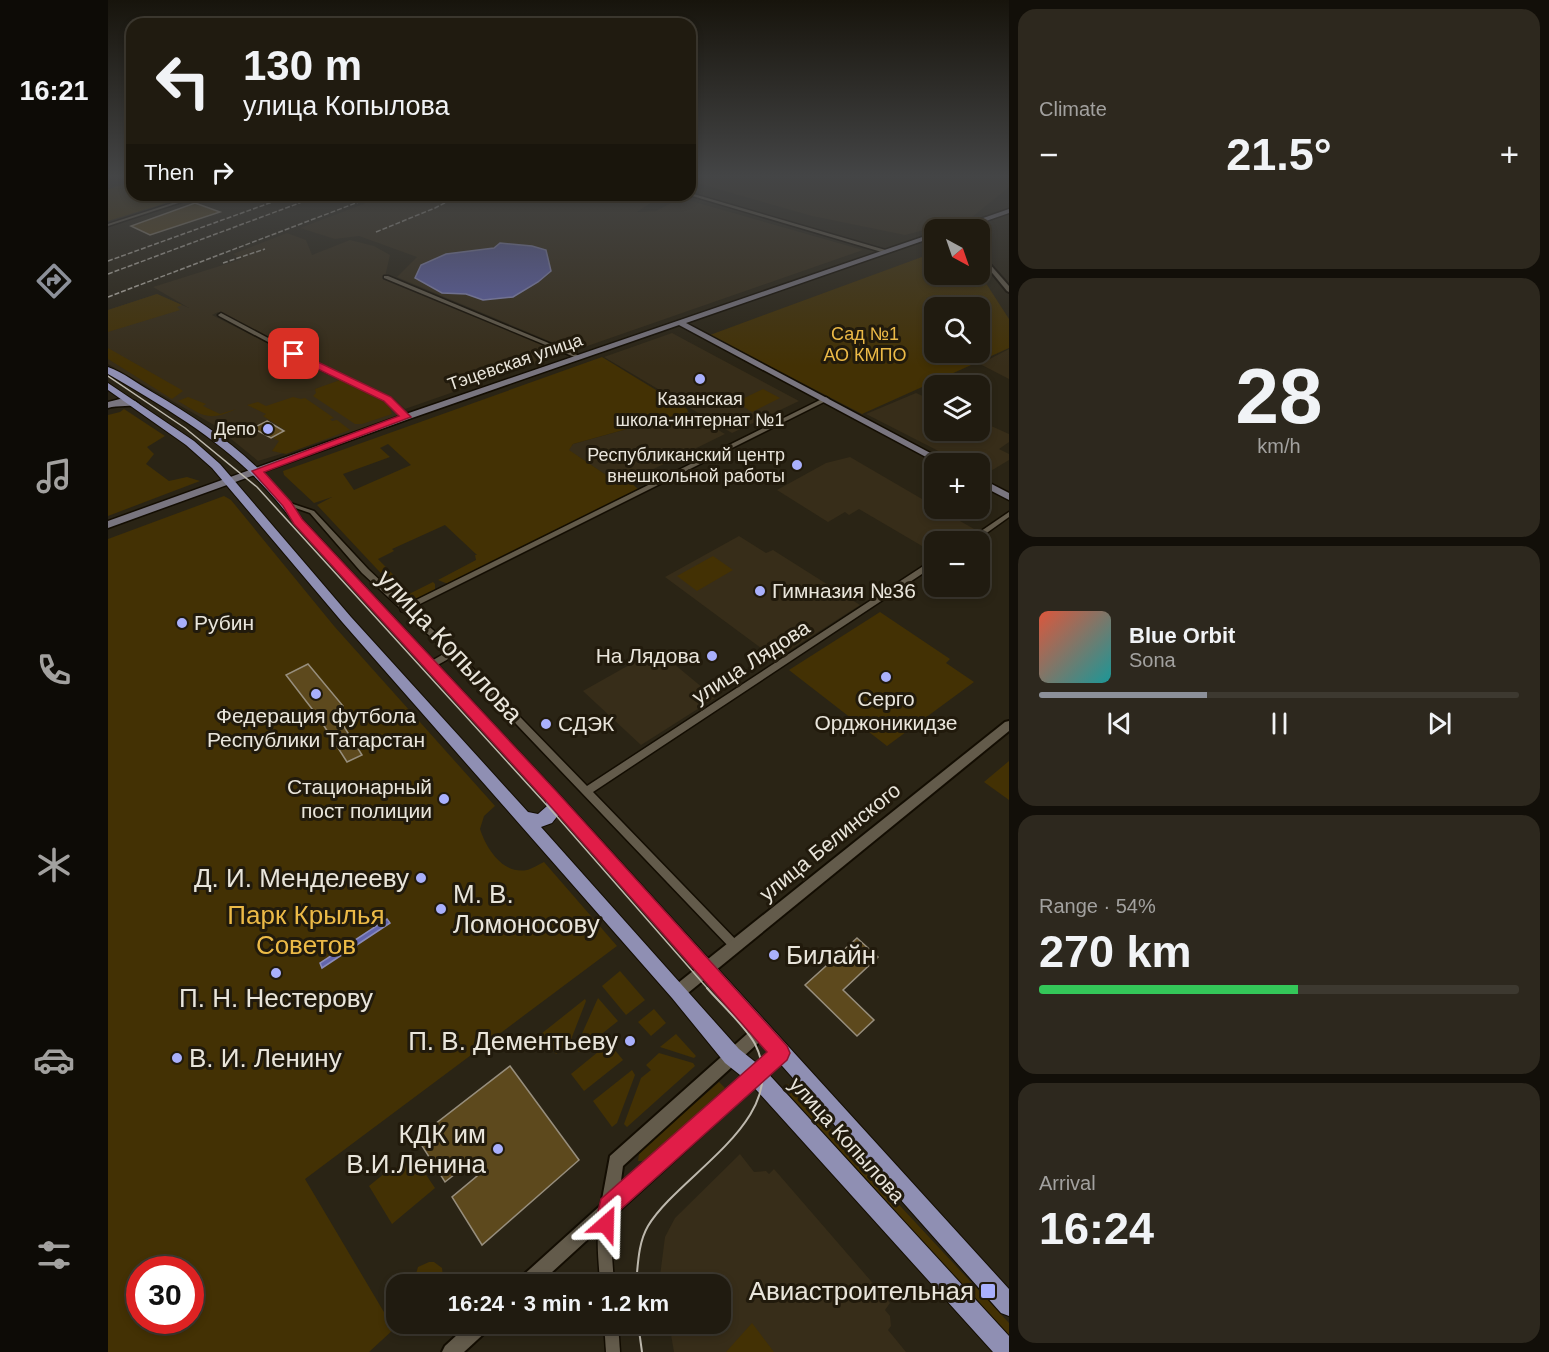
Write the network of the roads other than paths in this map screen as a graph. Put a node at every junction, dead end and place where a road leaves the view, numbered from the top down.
1 (847, 240) edge
2 (922, 240) edge
3 (887, 252) junction
4 (990, 267) edge
5 (386, 277) dead end
6 (1009, 290) edge
7 (222, 315) dead end
8 (679, 322) junction
9 (579, 357) junction
10 (108, 370) edge
11 (108, 386) edge
12 (826, 399) junction
13 (135, 404) junction
14 (108, 405) edge
15 (406, 417) junction
16 (927, 453) edge
17 (258, 471) junction
18 (230, 483) junction
19 (990, 487) edge
20 (1009, 497) edge
21 (287, 504) junction
22 (1009, 514) edge
23 (108, 525) edge
24 (984, 531) edge
25 (924, 571) edge
26 (404, 609) junction
27 (453, 653) junction
28 (431, 665) junction
29 (1009, 725) edge
30 (587, 791) junction
31 (552, 796) junction
32 (521, 816) junction
33 (735, 946) junction
34 (707, 968) junction
35 (678, 992) junction
36 (760, 1031) junction
37 (781, 1053) junction
38 (732, 1056) junction
39 (756, 1075) junction
40 (609, 1207) junction
41 (537, 1274) edge
42 (606, 1274) edge
43 (1009, 1305) edge
44 (471, 1334) edge
45 (612, 1334) edge
46 (451, 1352) edge
47 (614, 1352) edge
48 (1008, 1352) edge

1 - 3 street
2 - 3 main road, Тэцевская улица
3 - 8 main road, Тэцевская улица
4 - 6 street
5 - 9 street
7 - 15 street
8 - 9 main road, Тэцевская улица
8 - 12 main road
9 - 15 main road, Тэцевская улица
10 - 17 main road, улица Копылова
11 - 13 main road, улица Копылова
12 - 16 main road
12 - 26 street
13 - 14 main road
13 - 18 main road, улица Копылова
15 - 17 main road, Тэцевская улица
17 - 18 main road, Тэцевская улица
17 - 21 main road, улица Копылова
18 - 23 main road, Тэцевская улица
18 - 32 main road, улица Копылова
19 - 20 main road
21 - 26 street, улица Копылова
21 - 28 main road, улица Копылова
22 - 24 street
25 - 30 street, улица Лядова
26 - 27 street, улица Копылова
27 - 28 street
27 - 30 street, улица Копылова
28 - 31 main road, улица Копылова
29 - 33 street, улица Белинского
30 - 33 street, улица Копылова
31 - 32 main road
31 - 34 main road, улица Копылова
32 - 35 main road, улица Копылова
33 - 34 street, улица Белинского
34 - 35 street, улица Белинского
34 - 36 main road, улица Копылова
35 - 38 main road, улица Копылова
36 - 37 main road, улица Копылова
36 - 38 street
37 - 39 street
37 - 43 main road, улица Копылова
38 - 39 main road, улица Копылова
38 - 40 street
39 - 40 street
39 - 48 main road, улица Копылова
40 - 41 street
40 - 42 street
44 - 46 street
45 - 47 street

